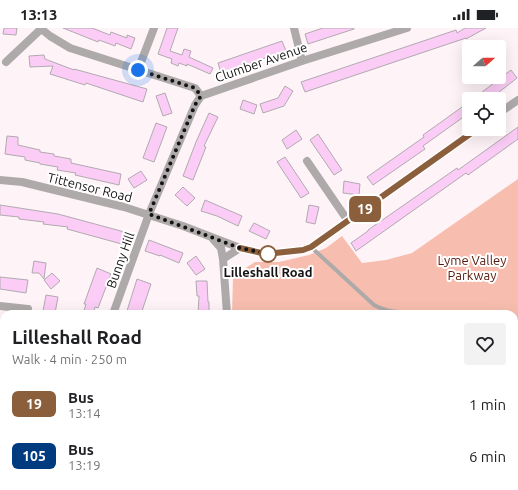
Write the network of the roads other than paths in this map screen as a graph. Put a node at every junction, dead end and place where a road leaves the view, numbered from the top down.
1 (40, 28) edge
2 (154, 28) edge
3 (294, 28) edge
4 (407, 28) edge
5 (302, 61) junction
6 (6, 62) dead end
7 (138, 70) junction
8 (201, 96) junction
9 (518, 100) edge
10 (506, 108) edge
11 (467, 136) edge
12 (307, 161) dead end
13 (0, 180) edge
14 (149, 214) junction
15 (348, 221) junction
16 (212, 238) junction
17 (311, 247) junction
18 (240, 248) junction
19 (224, 258) junction
20 (0, 306) edge
21 (28, 309) dead end
22 (113, 310) edge
23 (227, 310) edge
24 (385, 310) edge

1 - 6 street
1 - 7 street
2 - 7 street
3 - 5 street
4 - 5 street, Clumber Avenue
5 - 8 street, Clumber Avenue
7 - 8 street
8 - 14 street
9 - 10 street
11 - 15 street
12 - 15 street
13 - 14 street, Tittensor Road
14 - 16 street, Tittensor Road
14 - 22 street, Bunny Hill
15 - 17 street
16 - 18 street, Tittensor Road
16 - 19 street
17 - 18 street, Tittensor Road
17 - 24 lane
18 - 19 street
19 - 23 street
20 - 21 street

